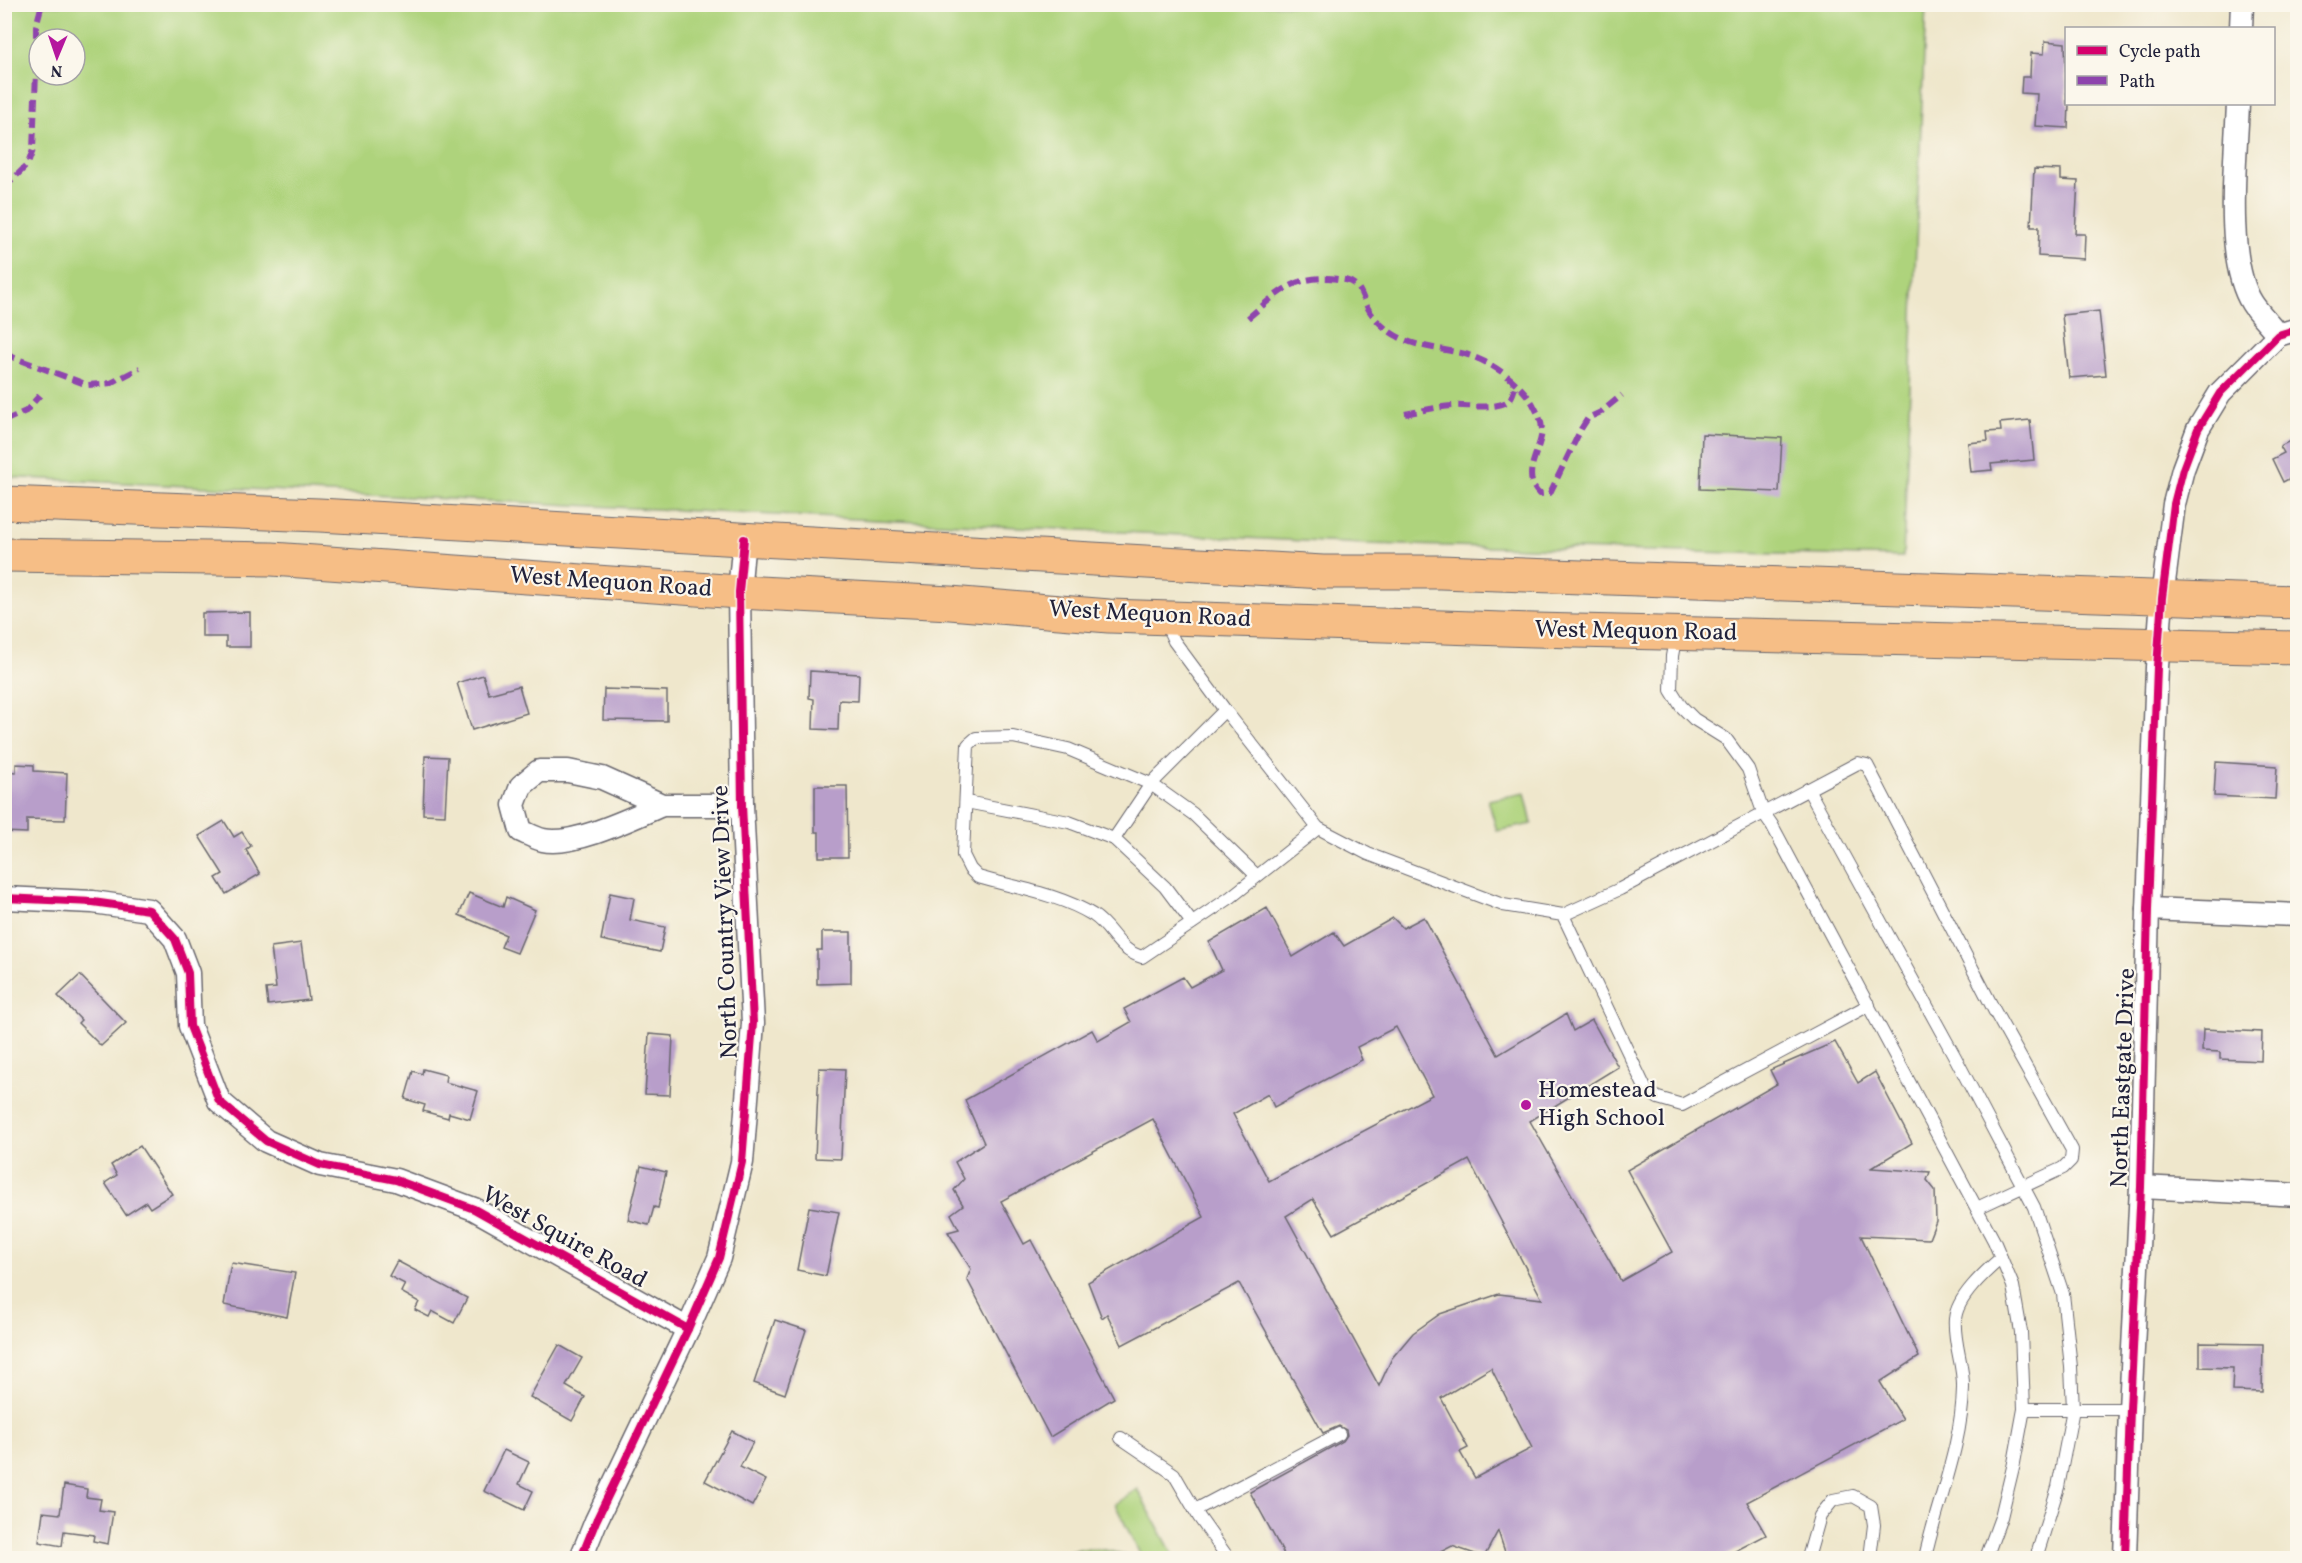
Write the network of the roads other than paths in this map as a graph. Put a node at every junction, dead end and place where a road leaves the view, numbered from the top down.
1 (2242, 4) edge
2 (2241, 27) edge
3 (2238, 105) edge
4 (2288, 332) edge
5 (4, 503) edge
6 (38, 504) junction
7 (4, 515) edge
8 (744, 539) junction
9 (4, 555) edge
10 (739, 592) junction
11 (2162, 598) junction
12 (2298, 602) edge
13 (1163, 617) junction
14 (1676, 633) junction
15 (2160, 645) junction
16 (2298, 648) edge
17 (1225, 711) junction
18 (1151, 784) junction
19 (1808, 789) junction
20 (966, 802) junction
21 (662, 805) junction
22 (742, 805) junction
23 (1763, 812) junction
24 (1318, 828) junction
25 (1114, 839) junction
26 (1256, 875) junction
27 (4, 898) edge
28 (2148, 909) junction
29 (1563, 915) junction
30 (2298, 915) edge
31 (1191, 923) junction
32 (1869, 1005) junction
33 (2023, 1187) junction
34 (2141, 1187) junction
35 (2298, 1195) edge
36 (1977, 1208) junction
37 (2001, 1258) junction
38 (688, 1329) junction
39 (2024, 1409) junction
40 (2073, 1409) junction
41 (2130, 1409) junction
42 (1339, 1434) dead end
43 (1121, 1438) dead end
44 (1195, 1510) junction
45 (581, 1558) edge
46 (1228, 1558) edge
47 (1808, 1558) edge
48 (1870, 1558) edge
49 (1925, 1558) edge
50 (1986, 1558) edge
51 (2036, 1558) edge
52 (2126, 1558) edge

1 - 2 street
3 - 4 street
4 - 11 street, North Eastgate Drive
5 - 6 main road, West Mequon Road
6 - 7 main road
6 - 8 main road, West Mequon Road
8 - 10 street, North Country View Drive
8 - 11 main road, West Mequon Road
9 - 10 main road, West Mequon Road
10 - 13 main road, West Mequon Road
10 - 22 street, North Country View Drive
11 - 12 main road, West Mequon Road
11 - 15 street, North Eastgate Drive
13 - 14 main road, West Mequon Road
13 - 17 lane
14 - 15 main road, West Mequon Road
14 - 23 lane
15 - 16 main road, West Mequon Road
15 - 28 street, North Eastgate Drive
17 - 18 lane
17 - 24 lane
18 - 20 lane
18 - 25 lane
18 - 26 lane
19 - 23 lane
19 - 33 lane
19 - 33 lane
20 - 25 lane
20 - 31 lane
21 - 21 street
21 - 22 street
22 - 38 street, North Country View Drive
23 - 29 lane
23 - 32 lane
24 - 26 lane
24 - 29 lane
25 - 31 lane
26 - 31 lane
27 - 38 street, West Squire Road
28 - 30 street
28 - 34 street, North Eastgate Drive
29 - 32 lane
32 - 36 lane
33 - 36 lane
33 - 40 lane
34 - 35 street
34 - 41 street, North Eastgate Drive
36 - 37 lane
37 - 39 lane
37 - 49 lane
38 - 45 street, North Country View Drive
39 - 40 lane
39 - 50 lane
40 - 41 lane
40 - 51 lane
41 - 52 street, North Eastgate Drive
42 - 44 lane
43 - 44 lane
44 - 46 lane
47 - 48 lane

